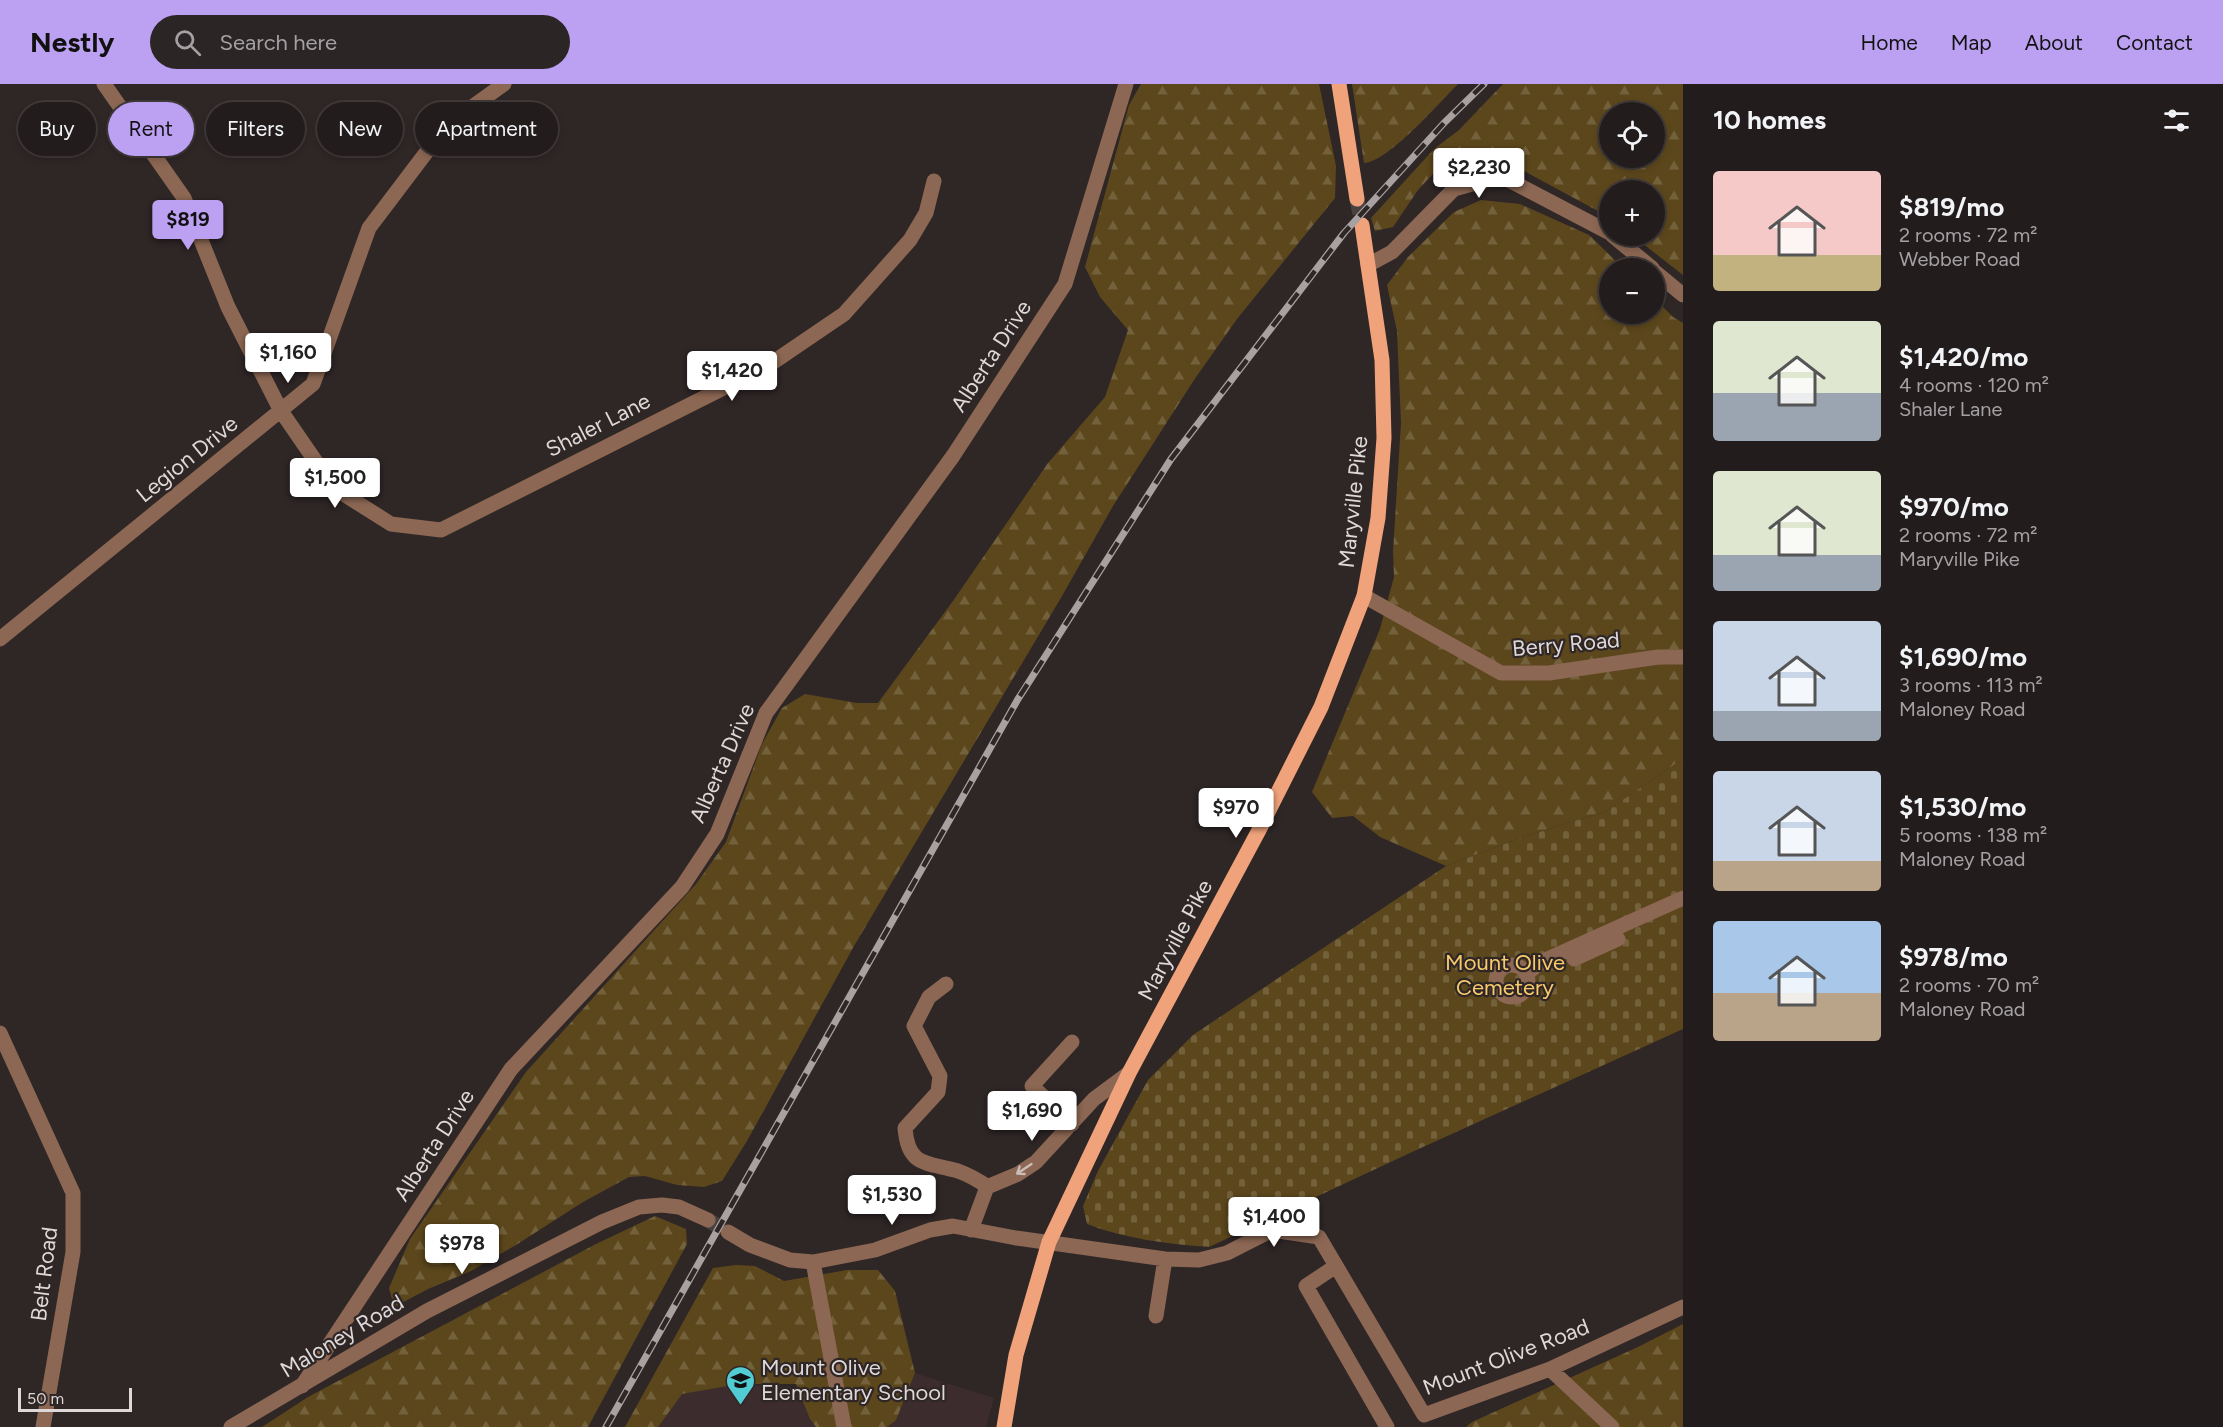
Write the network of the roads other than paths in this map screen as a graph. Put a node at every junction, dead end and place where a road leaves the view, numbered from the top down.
1 (104, 84) edge
2 (504, 84) edge
3 (1126, 84) edge
4 (1339, 84) edge
5 (934, 181) dead end
6 (1357, 199) tunnel mouth
7 (1362, 225) tunnel mouth
8 (1599, 228) edge
9 (1625, 246) edge
10 (1639, 258) edge
11 (1368, 265) junction
12 (1665, 280) edge
13 (1683, 295) edge
14 (281, 411) junction
15 (1364, 596) junction
16 (0, 639) edge
17 (1683, 657) edge
18 (1683, 897) edge
19 (1683, 908) edge
20 (946, 984) dead end
21 (0, 1032) edge
22 (1072, 1042) dead end
23 (1129, 1073) junction
24 (1072, 1124) junction
25 (988, 1187) junction
26 (708, 1220) tunnel mouth
27 (971, 1230) junction
28 (728, 1232) tunnel mouth
29 (1049, 1242) junction
30 (1165, 1259) junction
31 (813, 1262) junction
32 (1336, 1266) junction
33 (1683, 1307) edge
34 (1156, 1316) dead end
35 (1550, 1369) junction
36 (302, 1386) junction
37 (1423, 1421) edge
38 (43, 1427) edge
39 (231, 1427) edge
40 (844, 1427) edge
41 (1004, 1427) edge
42 (1387, 1427) edge
43 (1612, 1427) edge

1 - 14 street, Shaler Lane
2 - 14 street, Legion Drive
3 - 36 street, Alberta Drive
4 - 6 main road
5 - 14 street, Shaler Lane
7 - 11 main road, Maryville Pike
8 - 11 street
9 - 10 street
11 - 15 main road, Maryville Pike
12 - 13 street
14 - 16 street, Legion Drive
15 - 17 street, Berry Road
15 - 23 main road, Maryville Pike
18 - 19 street
20 - 25 street
21 - 38 street, Belt Road
22 - 24 street
23 - 24 street
23 - 29 main road, Maryville Pike
24 -> 25 street
25 - 27 street
26 - 36 street, Maloney Road
27 - 29 street
27 - 31 street
28 - 31 street
29 - 30 street, Mount Olive Road
29 - 41 main road, Maryville Pike
30 - 32 street, Mount Olive Road
30 - 34 street
31 - 40 street
32 - 37 street, Mount Olive Road
32 - 42 street
33 - 35 street, Mount Olive Road
35 - 37 street, Mount Olive Road
35 - 43 street
36 - 39 street, Maloney Road

